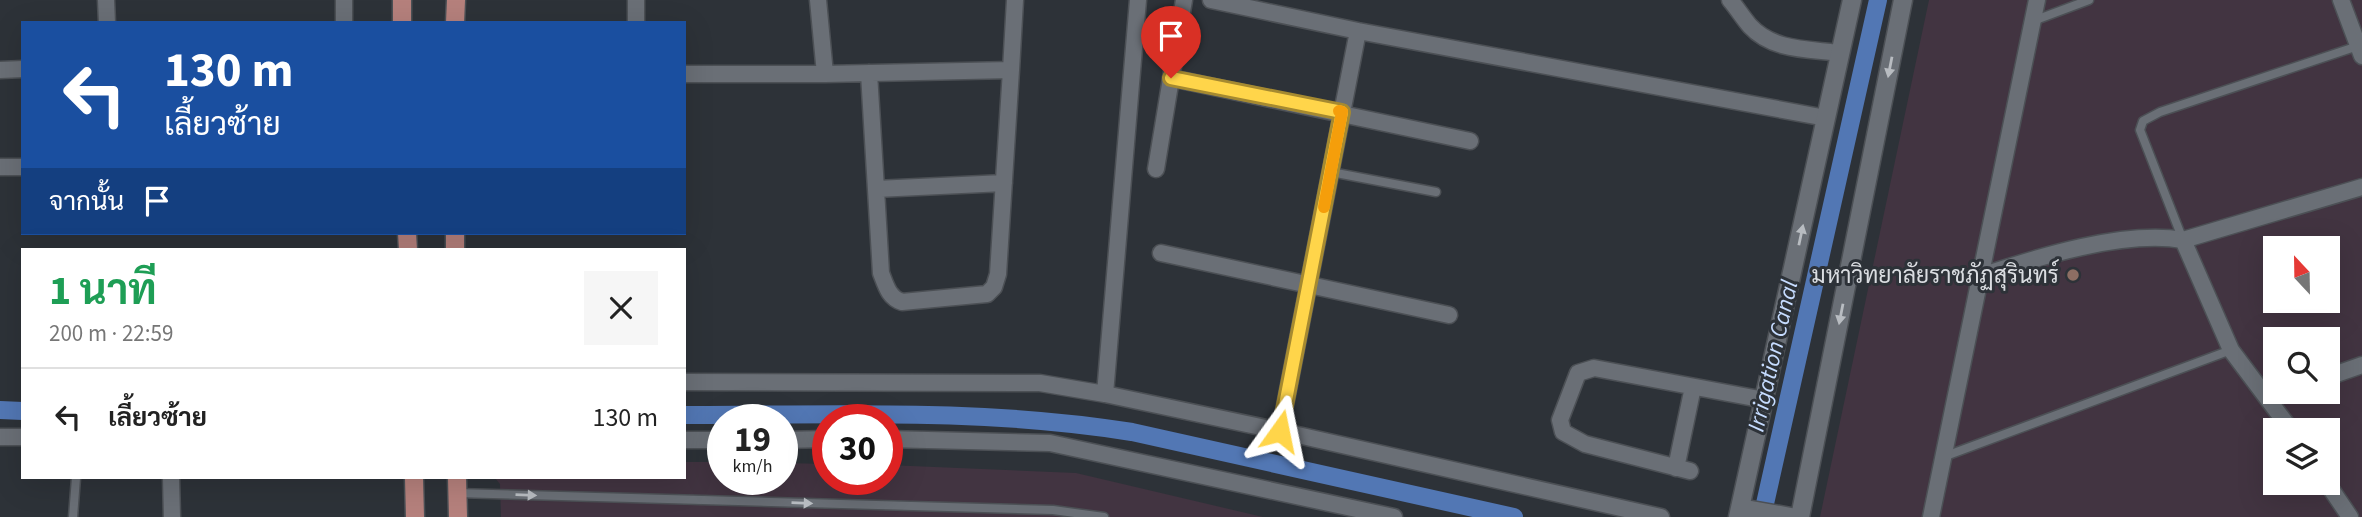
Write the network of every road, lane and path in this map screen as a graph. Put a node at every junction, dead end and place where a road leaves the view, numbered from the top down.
1 (106, 0) edge
2 (344, 0) edge
3 (401, 0) edge
4 (456, 0) edge
5 (636, 0) edge
6 (818, 0) edge
7 (1016, 0) edge
8 (1138, 0) edge
9 (1184, 0) edge
10 (1211, 0) edge
11 (1730, 0) edge
12 (1852, 0) edge
13 (1903, 0) edge
14 (2037, 0) edge
15 (2089, 0) edge
16 (2341, 0) edge
17 (107, 21) edge
18 (344, 21) edge
19 (402, 21) edge
20 (455, 21) edge
21 (636, 21) edge
22 (2033, 22) junction
23 (2356, 22) edge
24 (1358, 31) junction
25 (2360, 51) edge
26 (1839, 52) junction
27 (21, 69) edge
28 (0, 70) edge
29 (1011, 70) junction
30 (869, 73) junction
31 (686, 74) edge
32 (825, 74) junction
33 (1171, 78) junction
34 (1342, 112) junction
35 (1826, 118) junction
36 (1470, 141) dead end
37 (0, 167) edge
38 (21, 167) edge
39 (1156, 169) dead end
40 (1331, 172) junction
41 (1004, 183) junction
42 (2362, 187) edge
43 (876, 189) junction
44 (1436, 192) dead end
45 (2183, 240) junction
46 (1161, 253) dead end
47 (1981, 276) junction
48 (1310, 283) junction
49 (1448, 315) dead end
50 (2231, 349) junction
51 (2362, 365) edge
52 (2340, 373) edge
53 (686, 382) edge
54 (1693, 387) junction
55 (2263, 390) edge
56 (1105, 394) junction
57 (1766, 400) junction
58 (1280, 431) junction
59 (0, 437) edge
60 (21, 437) edge
61 (903, 439) edge
62 (686, 440) edge
63 (707, 440) edge
64 (1943, 457) junction
65 (76, 479) edge
66 (172, 479) edge
67 (414, 479) edge
68 (457, 485) edge
69 (2335, 495) edge
70 (1743, 512) edge
71 (74, 517) edge
72 (172, 517) edge
73 (415, 517) edge
74 (458, 517) edge
75 (1104, 517) edge
76 (1394, 517) edge
77 (1661, 517) edge
78 (1792, 517) edge
79 (1931, 517) edge
80 (2350, 517) edge

1 - 17 street
2 - 18 street
3 - 19 main road
4 - 20 main road
5 - 21 street
6 - 32 street
7 - 29 street
8 - 56 street
9 - 33 street
10 - 24 street
11 - 26 street
12 - 26 street
13 -> 78 street
14 - 22 street
15 - 22 lane
16 - 23 street
22 - 47 street
23 - 25 street
24 - 34 street
24 - 35 street
25 - 45 lane
26 - 35 street
27 - 28 street
29 - 30 street
29 - 41 street
30 - 32 street
30 - 43 street
31 - 32 street
33 - 34 street
33 - 39 street
34 - 36 street
34 - 40 street
57 -> 35 street
37 - 38 street
40 - 44 lane
40 - 48 street
41 - 43 street
41 - 43 street
42 - 45 street
45 - 47 street
45 - 50 street
46 - 48 street
47 - 64 street
48 - 49 street
48 - 58 street
50 - 55 street
50 - 64 lane
51 - 52 street
53 - 56 street
54 - 54 street
54 - 57 street
56 - 58 street
57 - 70 street
58 - 77 street
59 - 60 street
61 - 76 street
62 - 63 street
64 - 79 street
65 - 71 lane
66 - 72 street
67 - 73 main road
68 - 74 main road
68 -> 75 lane
69 - 80 street
70 - 78 street

